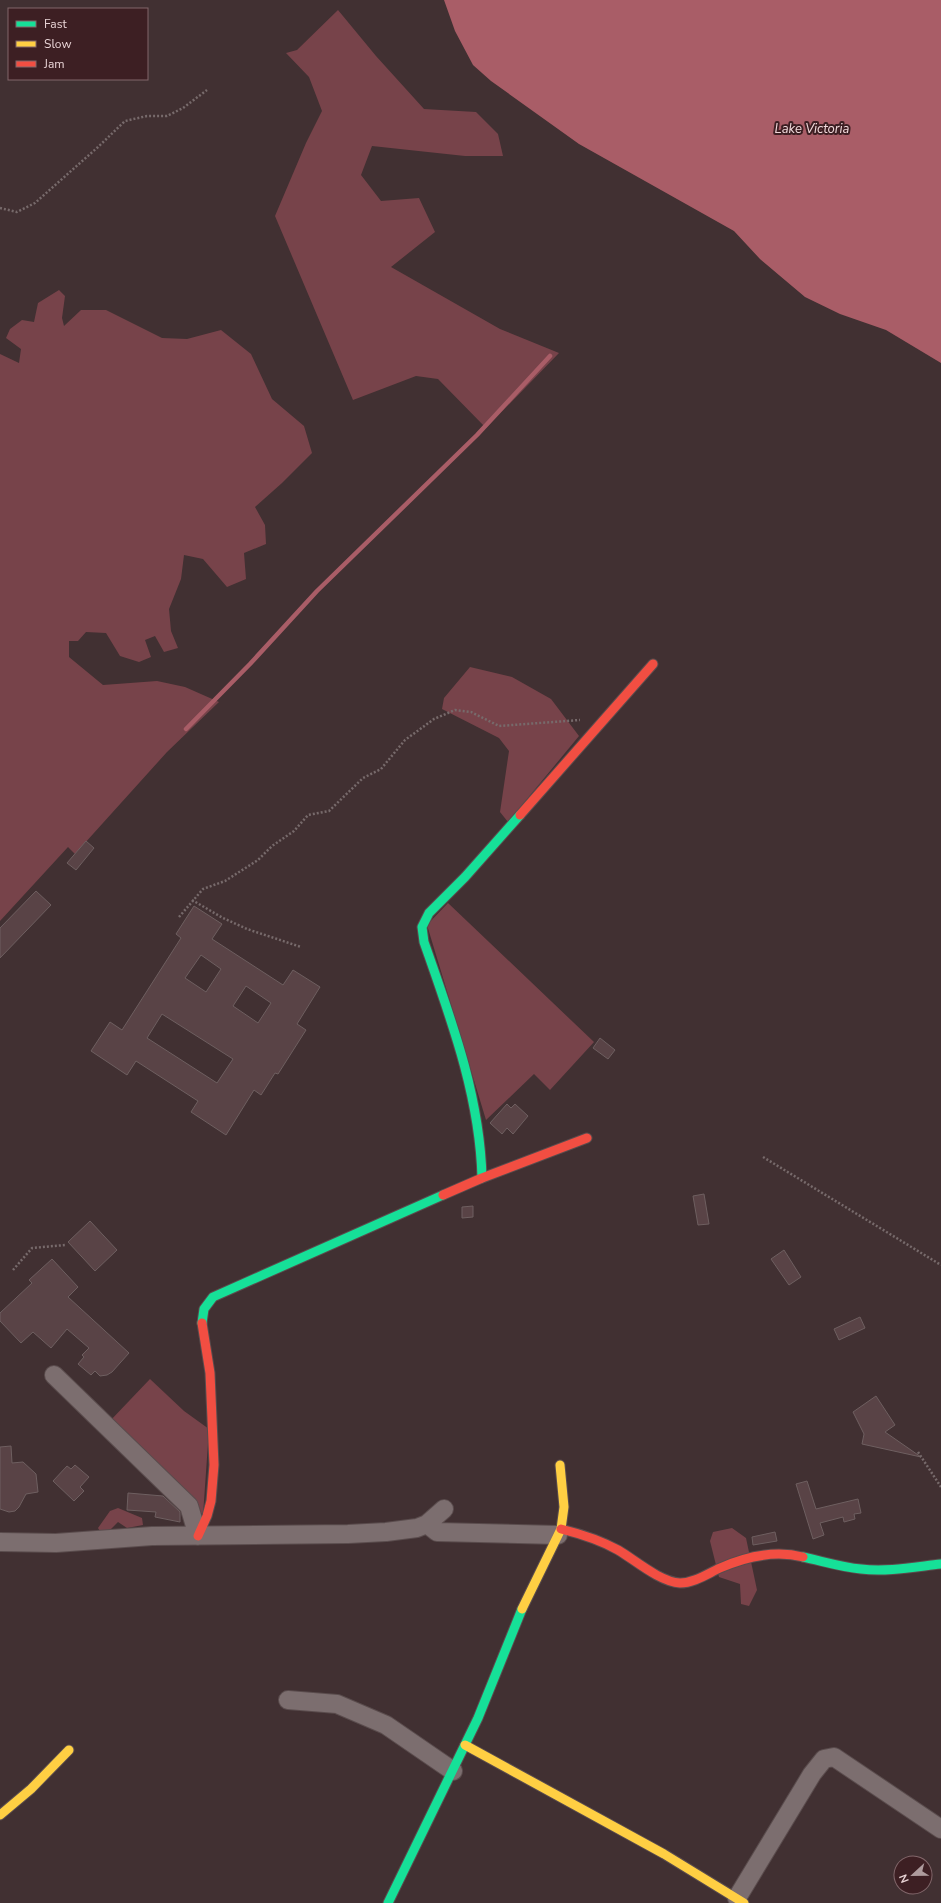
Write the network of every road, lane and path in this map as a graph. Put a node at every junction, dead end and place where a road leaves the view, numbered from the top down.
1 (206, 90) dead end
2 (0, 208) edge
3 (653, 664) dead end
4 (585, 720) dead end
5 (192, 900) junction
6 (179, 917) dead end
7 (301, 947) dead end
8 (587, 1138) dead end
9 (763, 1156) dead end
10 (482, 1178) junction
11 (65, 1245) dead end
12 (941, 1265) edge
13 (13, 1270) dead end
14 (54, 1375) dead end
15 (918, 1452) dead end
16 (560, 1465) dead end
17 (941, 1487) edge
18 (444, 1509) dead end
19 (426, 1524) junction
20 (560, 1532) junction
21 (198, 1536) junction
22 (0, 1542) edge
23 (941, 1564) edge
24 (288, 1700) dead end
25 (465, 1745) junction
26 (69, 1750) dead end
27 (453, 1771) junction
28 (0, 1815) edge
29 (941, 1829) edge
30 (741, 1901) edge
31 (388, 1903) edge

1 - 2 path
3 - 10 street
4 - 5 path
5 - 6 path
5 - 7 path
8 - 10 street
9 - 12 path
10 - 21 street
11 - 13 path
14 - 21 street
15 - 17 path
16 - 20 street
18 - 19 street
19 - 20 street
19 - 21 street
20 - 23 street
20 - 25 street
21 - 22 street
24 - 27 street
25 - 27 street
25 - 30 street
26 - 28 street
27 - 31 street
29 - 30 street

